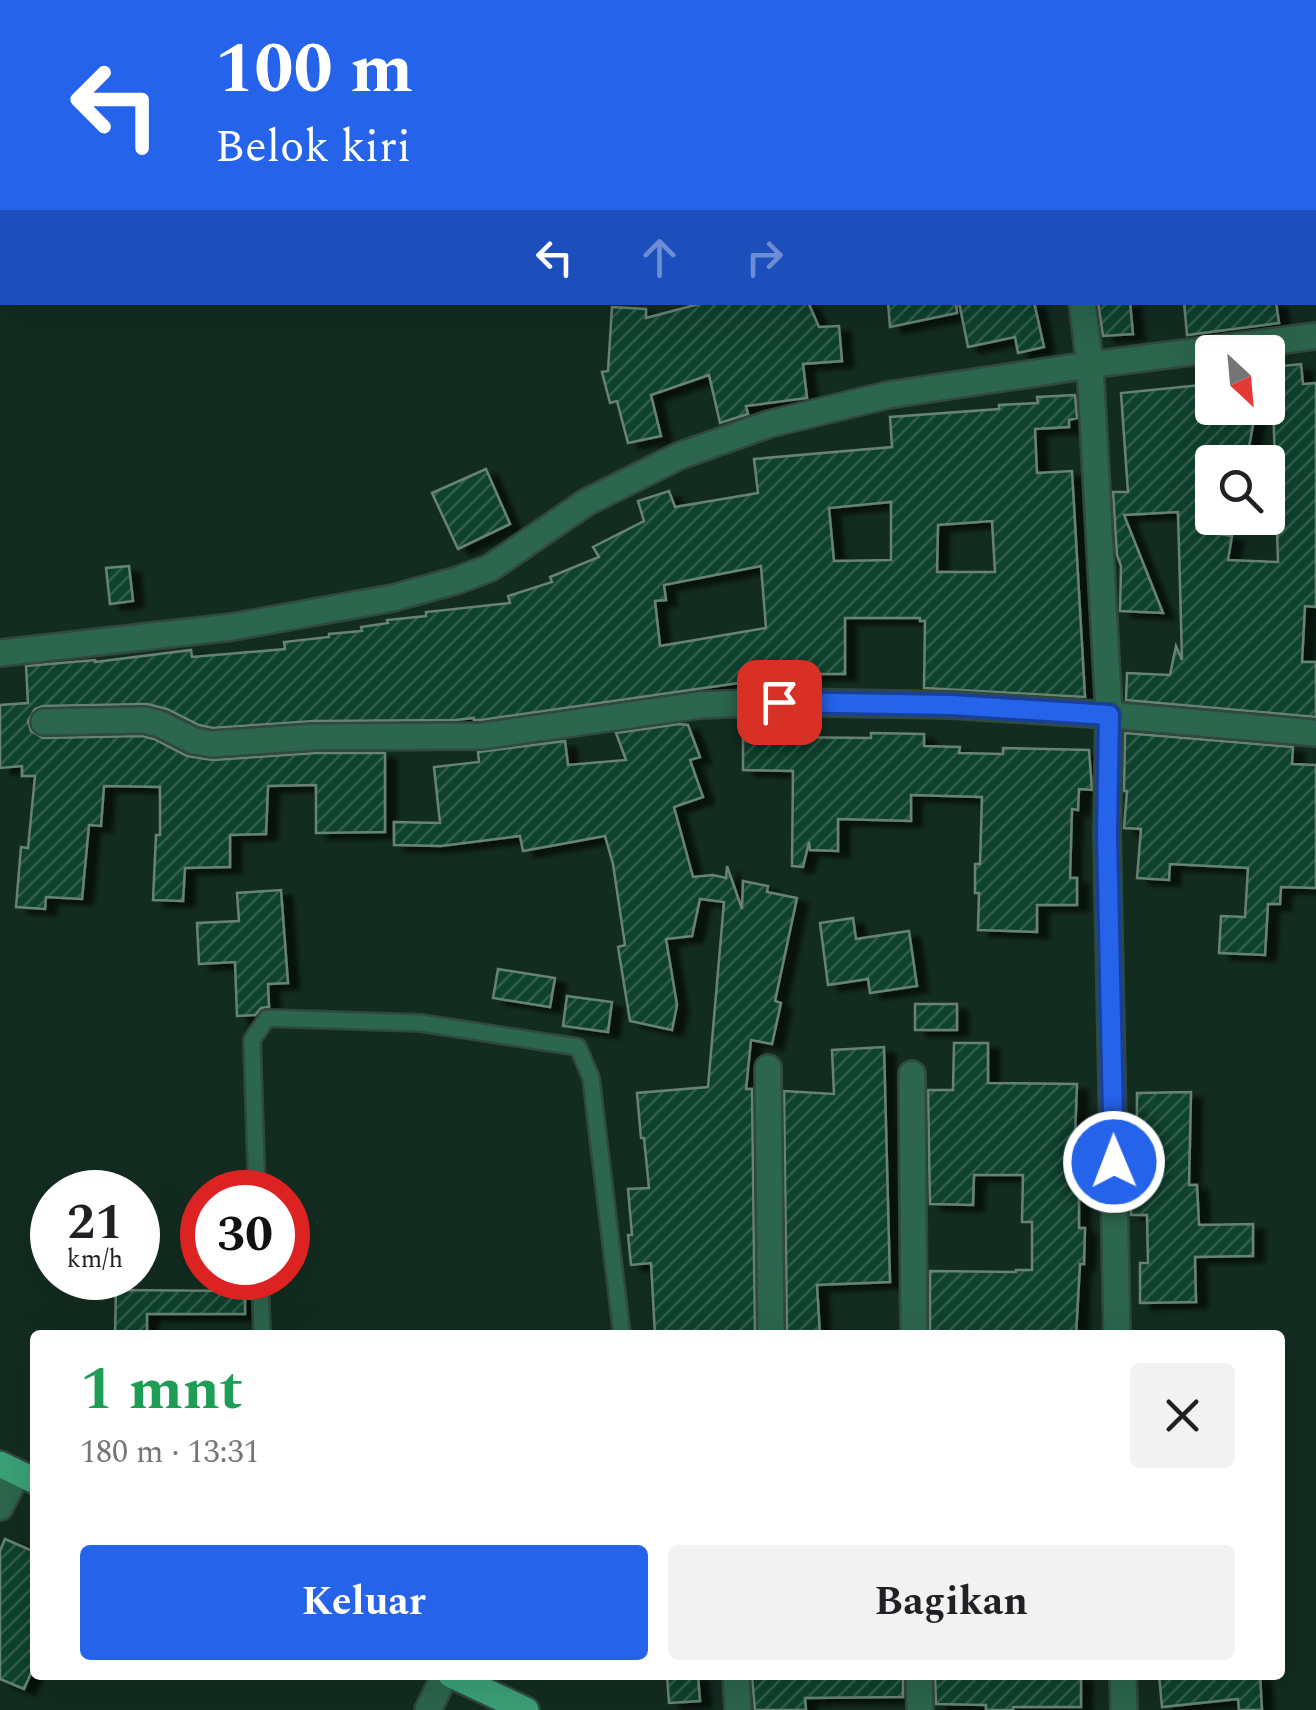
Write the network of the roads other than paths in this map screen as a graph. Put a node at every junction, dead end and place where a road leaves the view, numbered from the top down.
1 (1082, 305) edge
2 (1316, 336) edge
3 (1090, 365) junction
4 (0, 653) edge
5 (1109, 715) junction
6 (44, 722) dead end
7 (1316, 734) edge
8 (768, 1068) dead end
9 (912, 1074) dead end
10 (257, 1170) edge
11 (261, 1300) edge
12 (262, 1330) edge
13 (621, 1330) edge
14 (772, 1330) edge
15 (914, 1330) edge
16 (1117, 1330) edge
17 (17, 1473) edge
18 (0, 1507) edge
19 (445, 1680) edge
20 (459, 1680) edge
21 (736, 1680) edge
22 (920, 1680) edge
23 (1123, 1680) edge
24 (428, 1710) edge
25 (526, 1710) edge
26 (738, 1710) edge
27 (920, 1710) edge
28 (1124, 1710) edge

1 - 3 street
2 - 3 street
3 - 4 street
3 - 5 street
5 - 6 street
5 - 7 street
5 - 16 street
8 - 14 street
9 - 15 street
10 - 13 lane
11 - 12 lane
17 - 18 street
19 - 24 street
20 - 25 main road
21 - 26 street
22 - 27 street
23 - 28 street

